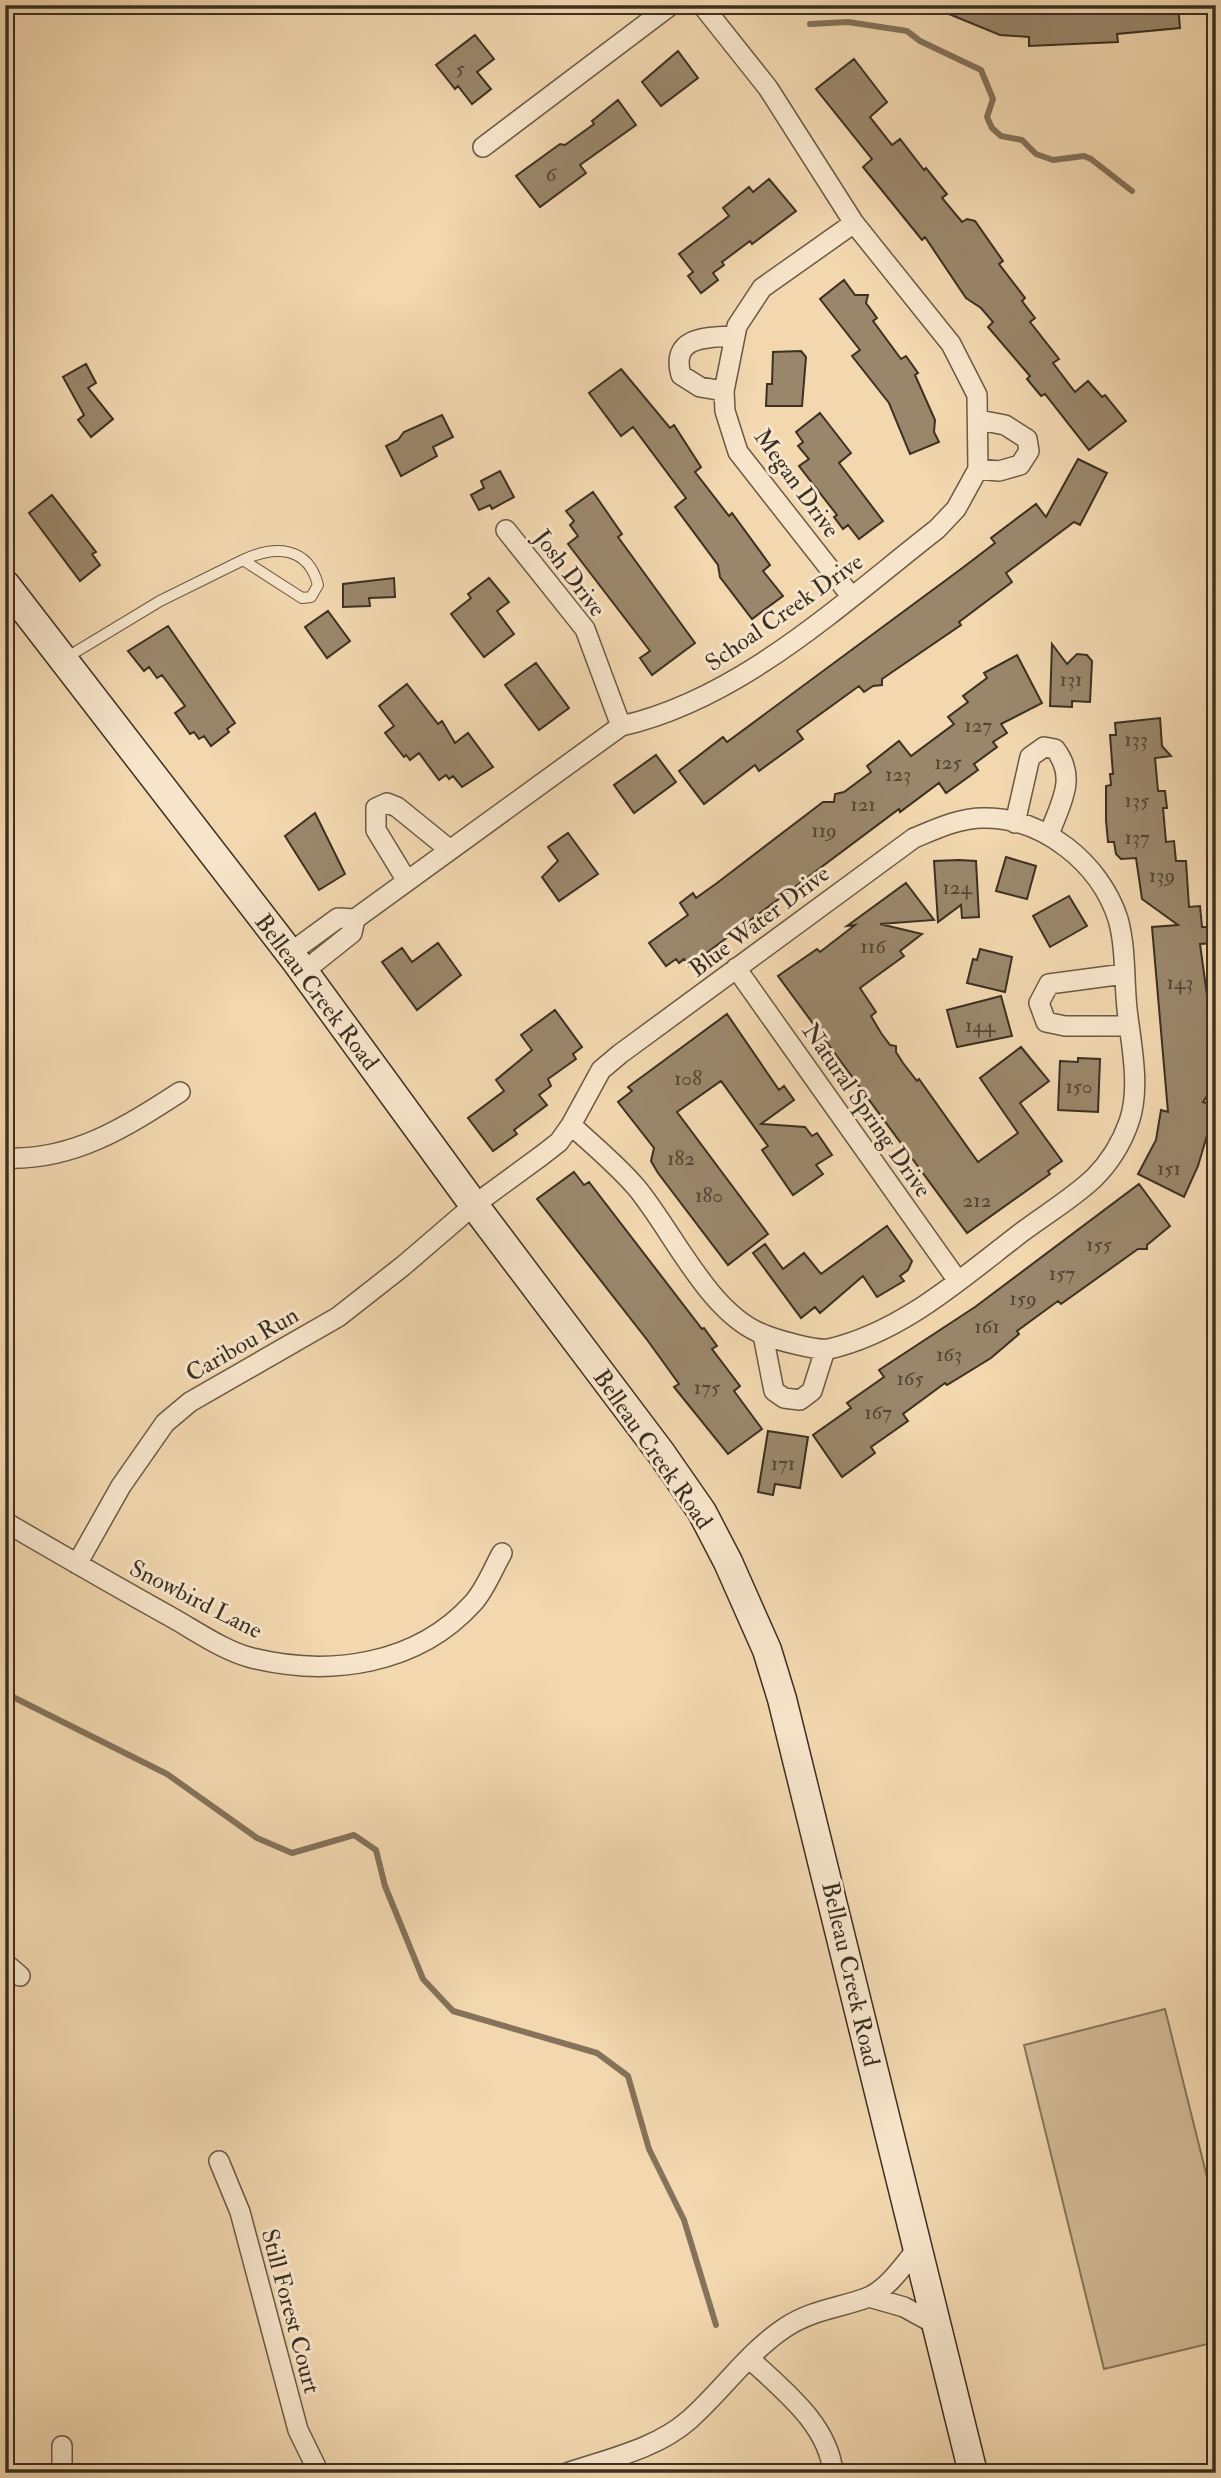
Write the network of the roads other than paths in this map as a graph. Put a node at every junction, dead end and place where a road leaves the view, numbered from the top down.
1 (671, 5) edge
2 (702, 5) edge
3 (483, 148) dead end
4 (854, 223) junction
5 (734, 336) junction
6 (724, 391) junction
7 (979, 420) junction
8 (978, 469) junction
9 (506, 530) dead end
10 (243, 560) junction
11 (5, 584) edge
12 (851, 596) junction
13 (63, 659) junction
14 (621, 726) junction
15 (1015, 822) junction
16 (1049, 835) junction
17 (450, 850) junction
18 (407, 881) junction
19 (296, 962) junction
20 (736, 968) junction
21 (1124, 974) junction
22 (1129, 1026) junction
23 (180, 1092) dead end
24 (571, 1125) junction
25 (5, 1158) edge
26 (474, 1205) junction
27 (958, 1281) junction
28 (763, 1335) junction
29 (825, 1350) junction
30 (5, 1521) edge
31 (502, 1553) dead end
32 (77, 1564) junction
33 (5, 1962) edge
34 (20, 1976) dead end
35 (219, 2161) dead end
36 (916, 2249) junction
37 (869, 2297) junction
38 (935, 2324) junction
39 (750, 2359) junction
40 (61, 2446) dead end
41 (62, 2473) edge
42 (320, 2473) edge
43 (567, 2473) edge
44 (833, 2473) edge
45 (973, 2473) edge

1 - 3 street
2 - 4 street, Schoal Creek Drive
4 - 5 street, Megan Drive
4 - 7 street, Schoal Creek Drive
5 - 6 street, Megan Drive
5 - 6 street
6 - 12 street, Megan Drive
7 - 8 street, Schoal Creek Drive
7 - 8 street
8 - 12 street, Schoal Creek Drive
9 - 14 street, Josh Drive
10 - 10 lane
10 - 13 lane
11 - 13 main road, Belleau Creek Road
12 - 14 street, Schoal Creek Drive
13 - 19 main road, Belleau Creek Road
14 - 17 street, Schoal Creek Drive
15 - 16 street, Blue Water Drive
15 - 16 street
15 - 20 street, Blue Water Drive
16 - 21 street, Blue Water Drive
17 - 18 street, Schoal Creek Drive
17 - 18 street
18 - 19 street, Schoal Creek Drive
19 - 26 main road, Belleau Creek Road
20 - 24 street, Blue Water Drive
20 - 27 street, Natural Spring Drive
21 - 22 street, Blue Water Drive
21 - 22 street
22 - 27 street, Blue Water Drive
23 - 25 street
24 - 26 street, Blue Water Drive
24 - 28 street, Blue Water Drive
26 - 32 street, Caribou Run
26 - 36 main road, Belleau Creek Road
27 - 29 street, Blue Water Drive
28 - 29 street, Blue Water Drive
28 - 29 street
30 - 32 street, Snowbird Lane
31 - 32 street, Snowbird Lane
33 - 34 street
35 - 42 street, Still Forest Court
36 - 37 street
36 - 38 main road, Belleau Creek Road
37 - 38 street
37 - 39 street
38 - 45 main road, Belleau Creek Road
39 - 43 street
39 - 44 street
40 - 41 street

